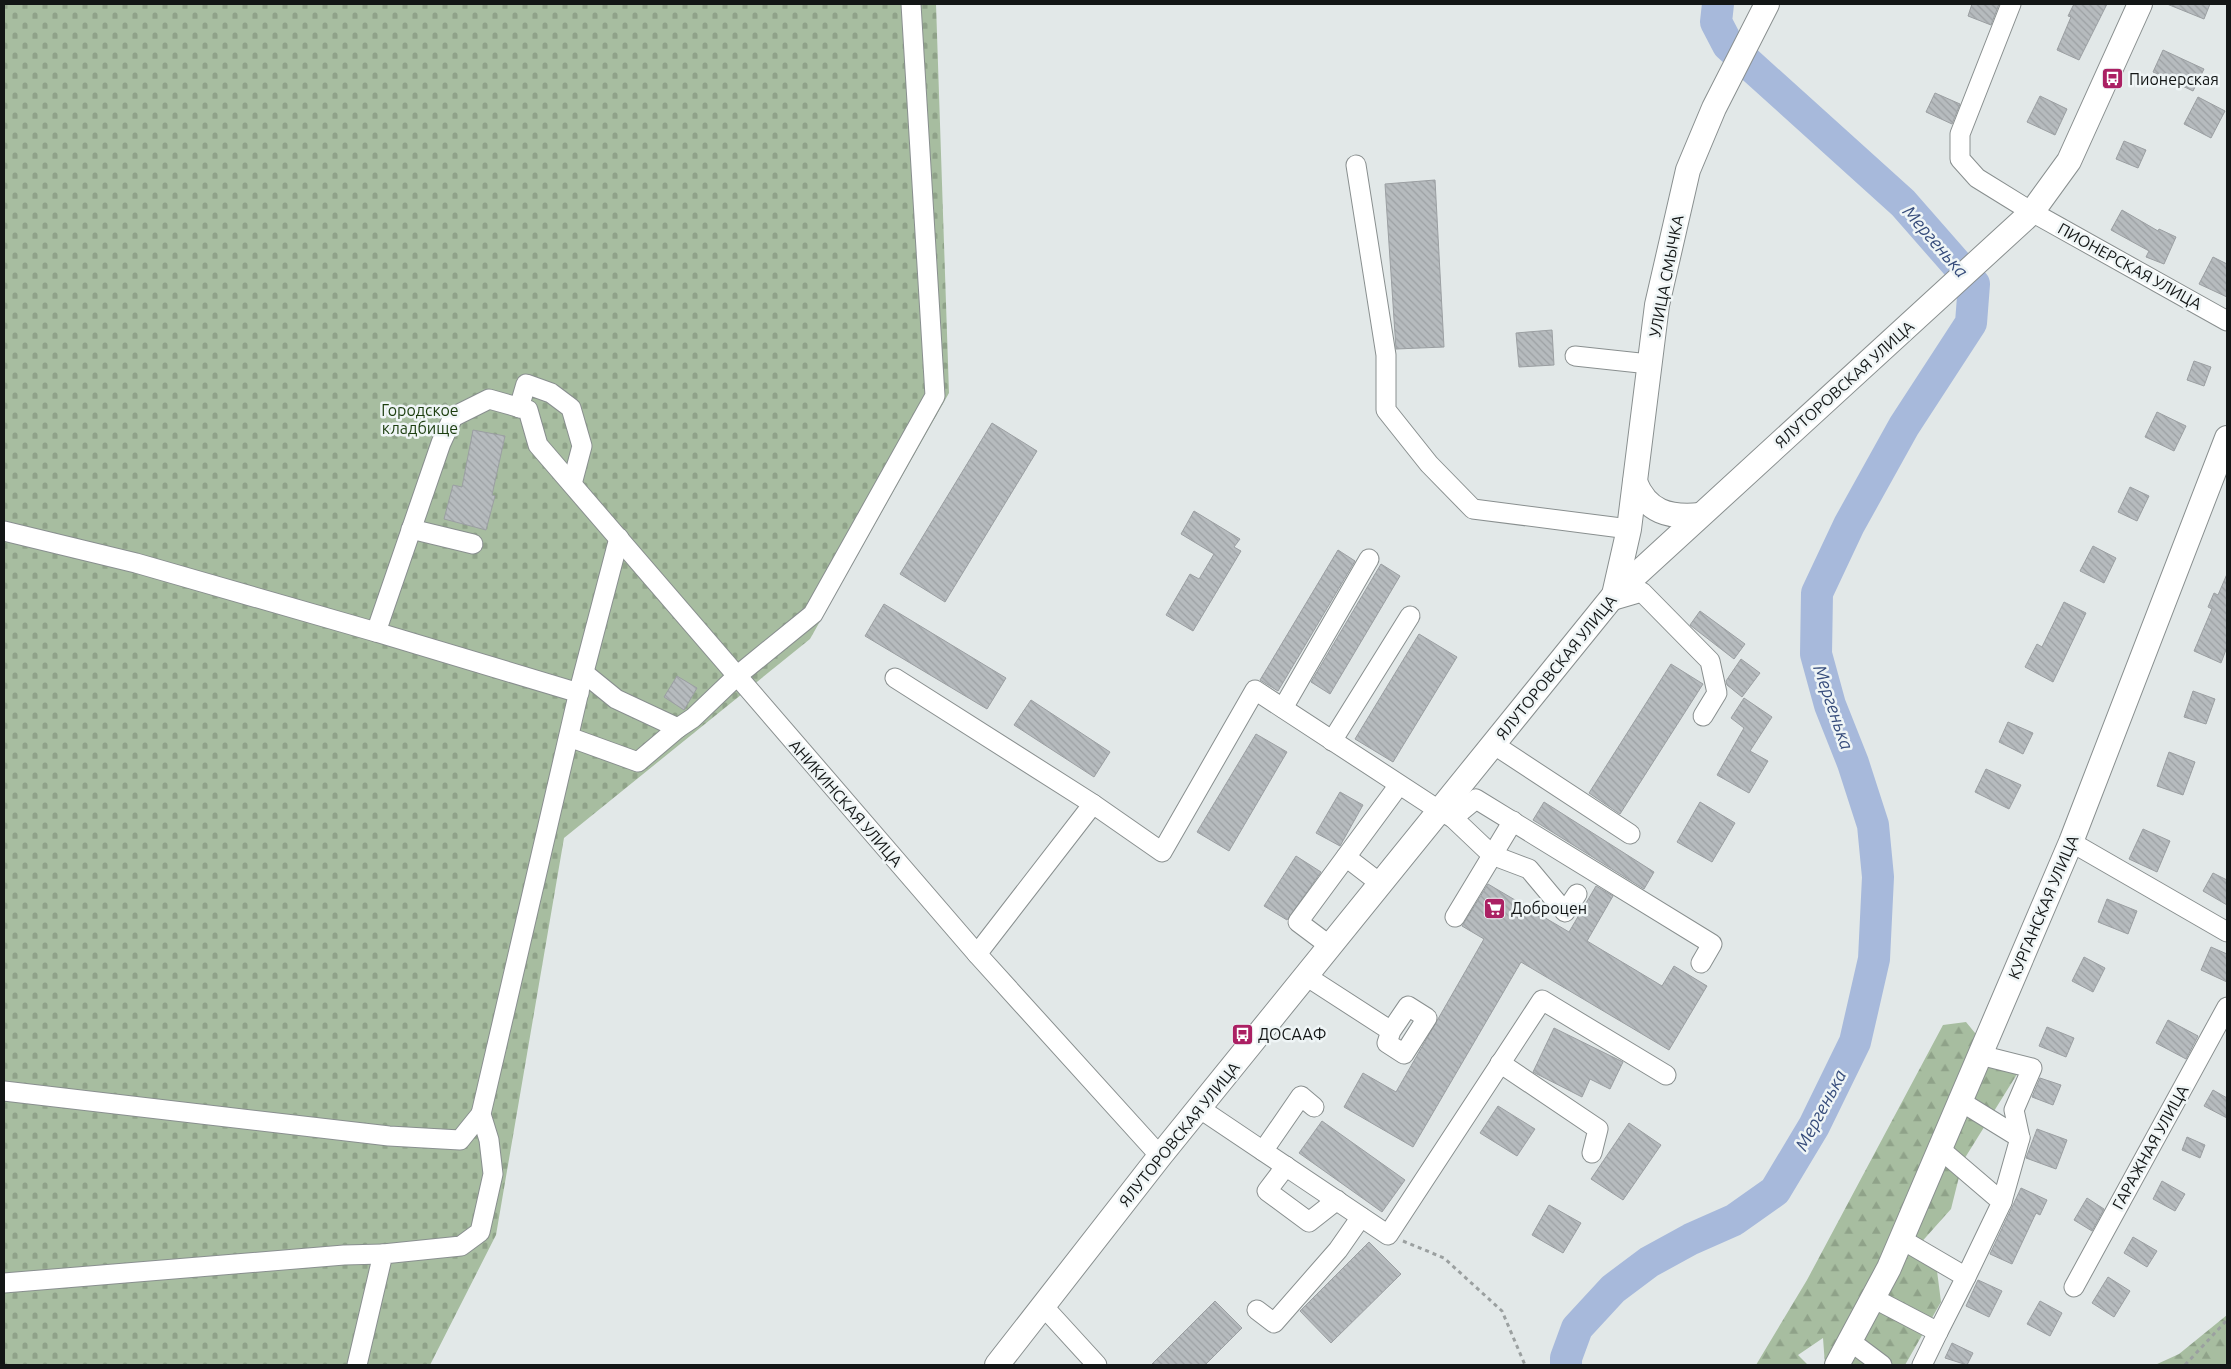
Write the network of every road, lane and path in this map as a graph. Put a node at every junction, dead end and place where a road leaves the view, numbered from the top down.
1 (911, 4) edge
2 (2011, 4) edge
3 (2140, 4) edge
4 (1762, 12) edge
5 (1356, 166) dead end
6 (2032, 212) junction
7 (2227, 321) edge
8 (1575, 356) dead end
9 (1649, 364) junction
10 (519, 408) junction
11 (2227, 438) edge
12 (1634, 482) junction
13 (572, 484) junction
14 (1700, 515) junction
15 (412, 529) junction
16 (1628, 529) junction
17 (4, 532) edge
18 (619, 538) junction
19 (473, 544) dead end
20 (1369, 559) dead end
21 (1610, 598) junction
22 (1410, 616) dead end
23 (376, 632) junction
24 (584, 673) junction
25 (738, 675) junction
26 (895, 678) dead end
27 (579, 693) junction
28 (1283, 708) junction
29 (1703, 716) dead end
30 (678, 728) junction
31 (569, 737) junction
32 (1332, 740) junction
33 (1493, 744) junction
34 (1399, 784) junction
35 (1093, 804) junction
36 (1446, 815) junction
37 (1513, 821) junction
38 (1630, 834) dead end
39 (2071, 842) junction
40 (1492, 855) junction
41 (1346, 857) junction
42 (1381, 884) junction
43 (1577, 894) dead end
44 (1455, 917) dead end
45 (2227, 932) edge
46 (1330, 946) junction
47 (977, 954) junction
48 (1700, 963) dead end
49 (1306, 976) junction
50 (2227, 1007) edge
51 (1391, 1031) dead end
52 (1980, 1055) junction
53 (1500, 1064) junction
54 (1666, 1075) dead end
55 (4, 1091) edge
56 (1960, 1101) junction
57 (1314, 1107) dead end
58 (1199, 1108) junction
59 (481, 1114) junction
60 (2020, 1138) junction
61 (1940, 1149) junction
62 (1263, 1151) junction
63 (1592, 1153) dead end
64 (1160, 1156) junction
65 (1286, 1166) junction
66 (1337, 1200) junction
67 (2002, 1202) junction
68 (1361, 1217) junction
69 (1388, 1235) junction
70 (1901, 1239) junction
71 (383, 1254) junction
72 (1966, 1277) junction
73 (4, 1283) edge
74 (2074, 1287) dead end
75 (1873, 1298) junction
76 (1044, 1307) junction
77 (1257, 1310) dead end
78 (2227, 1320) edge
79 (1938, 1332) junction
80 (1850, 1340) junction
81 (357, 1365) edge
82 (997, 1365) edge
83 (1097, 1365) edge
84 (1525, 1365) edge
85 (1837, 1365) edge
86 (1882, 1365) edge
87 (1922, 1365) edge
88 (2185, 1365) edge

1 - 25 street
2 - 6 street, ПИОНЕРСКАЯ УЛИЦА
3 - 6 main road, ЯЛУТОРОВСКАЯ УЛИЦА
4 - 9 main road, УЛИЦА СМЫЧКА
5 - 16 street
6 - 7 street, ПИОНЕРСКАЯ УЛИЦА
6 - 14 main road, ЯЛУТОРОВСКАЯ УЛИЦА
8 - 9 street
9 - 12 main road, УЛИЦА СМЫЧКА
10 - 13 street, АНИКИНСКАЯ УЛИЦА
10 - 13 street
10 - 15 street
11 - 39 main road, КУРГАНСКАЯ УЛИЦА
12 - 14 main road
12 - 16 main road, УЛИЦА СМЫЧКА
13 - 18 street, АНИКИНСКАЯ УЛИЦА
14 - 21 main road, ЯЛУТОРОВСКАЯ УЛИЦА
15 - 19 street
15 - 23 street
16 - 21 main road, УЛИЦА СМЫЧКА
17 - 23 street
18 - 24 street
18 - 25 street, АНИКИНСКАЯ УЛИЦА
20 - 28 street
21 - 29 street
21 - 33 main road, ЯЛУТОРОВСКАЯ УЛИЦА
22 - 32 street
23 - 27 street
24 - 27 street
24 - 30 street
25 - 30 street
25 - 47 street, АНИКИНСКАЯ УЛИЦА
26 - 35 street
27 - 31 street
28 - 32 street
28 - 35 street
30 - 31 street
31 - 59 street
32 - 34 street
33 - 36 main road, ЯЛУТОРОВСКАЯ УЛИЦА
33 - 38 street
34 - 36 street
34 - 41 street
35 - 47 street
36 - 37 street
36 - 40 street
36 - 42 main road, ЯЛУТОРОВСКАЯ УЛИЦА
37 - 40 street
37 - 48 street
39 - 45 street
39 - 52 main road, КУРГАНСКАЯ УЛИЦА
40 - 43 street
40 - 44 street
41 - 42 street
41 - 46 street
42 - 46 main road, ЯЛУТОРОВСКАЯ УЛИЦА
46 - 49 main road, ЯЛУТОРОВСКАЯ УЛИЦА
47 - 64 street, АНИКИНСКАЯ УЛИЦА
49 - 51 street
49 - 58 main road, ЯЛУТОРОВСКАЯ УЛИЦА
50 - 74 street, ГАРАЖНАЯ УЛИЦА
52 - 56 main road, КУРГАНСКАЯ УЛИЦА
52 - 60 street
53 - 54 street
53 - 63 street
53 - 69 street
55 - 59 street
56 - 60 street
56 - 61 main road, КУРГАНСКАЯ УЛИЦА
57 - 62 street
58 - 62 street
58 - 64 main road, ЯЛУТОРОВСКАЯ УЛИЦА
59 - 71 street
60 - 67 street
61 - 67 street
61 - 70 main road, КУРГАНСКАЯ УЛИЦА
62 - 65 street
64 - 76 main road, ЯЛУТОРОВСКАЯ УЛИЦА
65 - 66 street
65 - 66 street
66 - 68 street
67 - 72 street
68 - 69 street
68 - 77 street
69 - 84 path
70 - 72 street
70 - 75 main road, КУРГАНСКАЯ УЛИЦА
71 - 73 street
71 - 81 street
72 - 79 street
75 - 79 street
75 - 80 main road, КУРГАНСКАЯ УЛИЦА
76 - 82 main road, ЯЛУТОРОВСКАЯ УЛИЦА
76 - 83 street
78 - 88 path
79 - 87 street
80 - 85 main road, КУРГАНСКАЯ УЛИЦА
80 - 86 street

